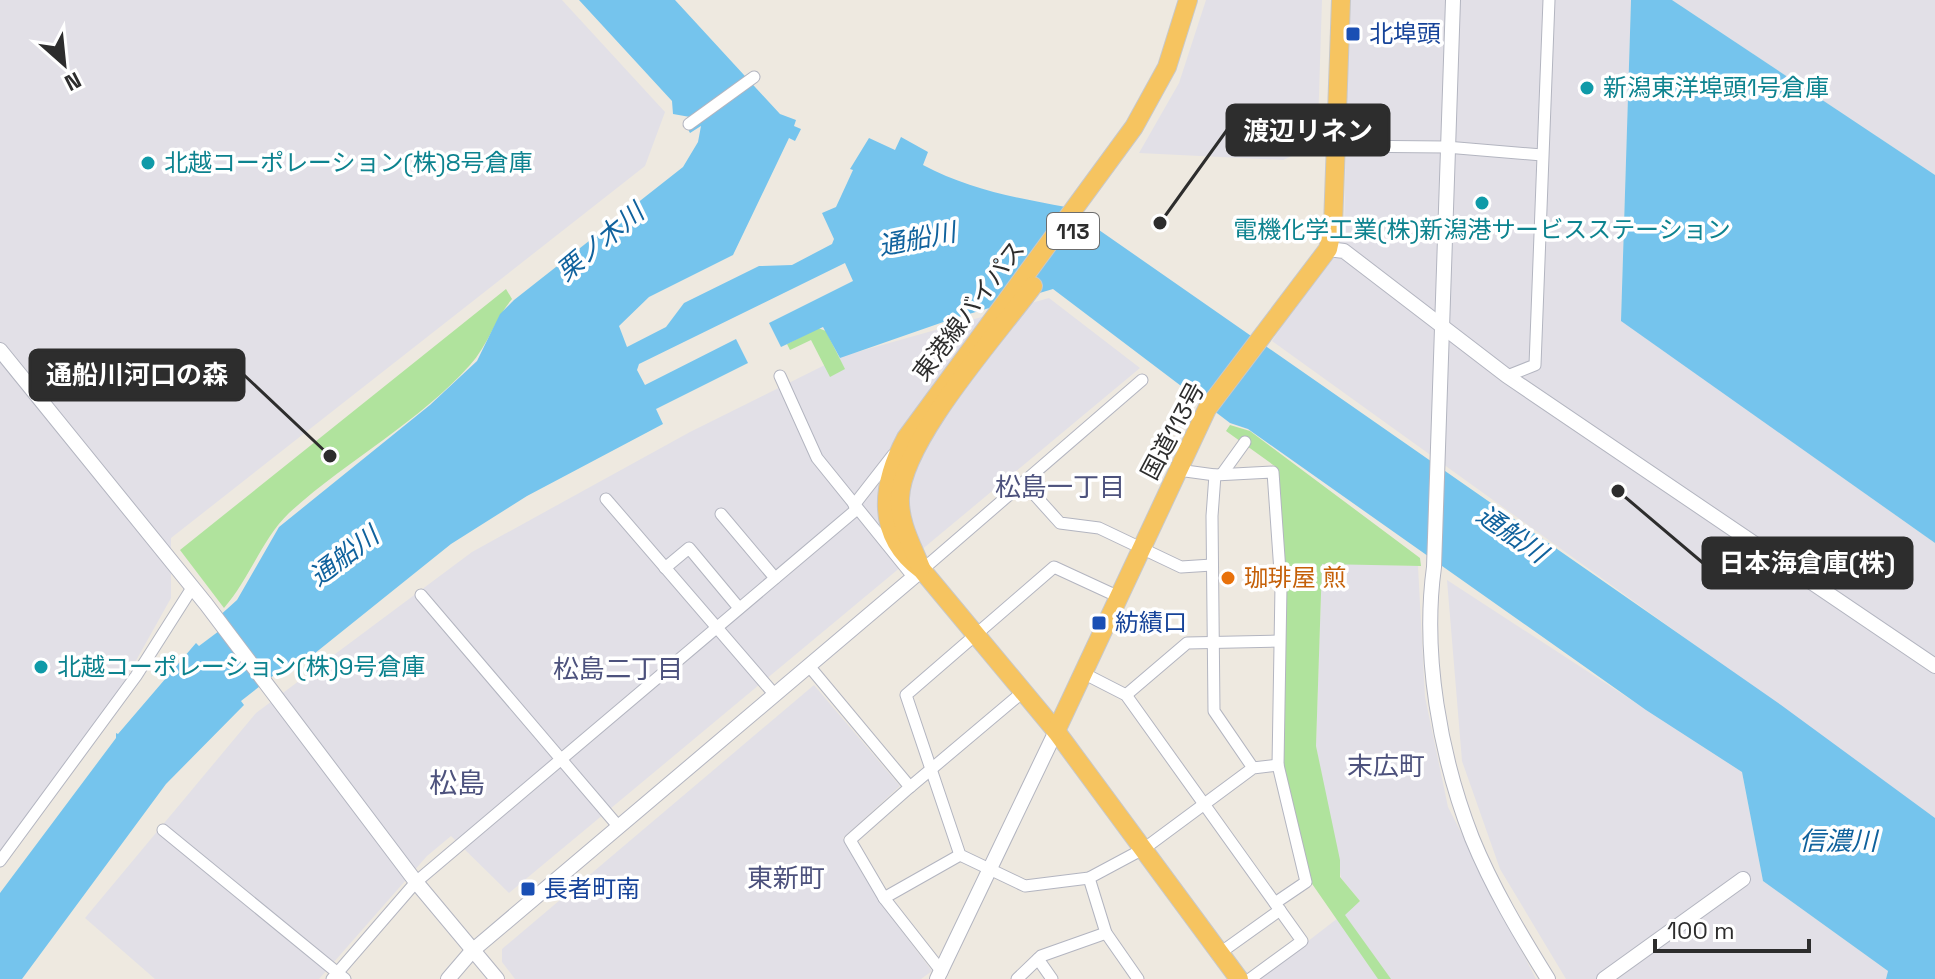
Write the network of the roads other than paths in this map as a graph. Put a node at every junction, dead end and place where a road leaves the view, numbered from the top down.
1 (1188, 0) edge
2 (1197, 0) edge
3 (1341, 0) edge
4 (1453, 0) edge
5 (1549, 0) edge
6 (754, 77) dead end
7 (689, 124) dead end
8 (1334, 146) junction
9 (1446, 147) junction
10 (1542, 155) junction
11 (1328, 249) junction
12 (1441, 329) junction
13 (0, 350) edge
14 (780, 376) dead end
15 (1507, 376) junction
16 (1142, 380) dead end
17 (912, 441) junction
18 (1245, 442) dead end
19 (1178, 470) junction
20 (1219, 474) junction
21 (1024, 483) junction
22 (606, 499) dead end
23 (856, 507) junction
24 (721, 514) dead end
25 (1142, 548) junction
26 (1212, 565) junction
27 (665, 568) junction
28 (922, 570) junction
29 (775, 578) junction
30 (192, 588) junction
31 (421, 595) dead end
32 (1119, 597) junction
33 (739, 608) junction
34 (715, 628) junction
35 (977, 634) junction
36 (1212, 641) junction
37 (1279, 641) junction
38 (809, 666) junction
39 (1935, 666) edge
40 (1083, 673) junction
41 (1024, 691) junction
42 (775, 695) junction
43 (1126, 695) junction
44 (1056, 731) junction
45 (559, 759) junction
46 (1278, 765) junction
47 (1253, 768) junction
48 (932, 769) junction
49 (910, 787) junction
50 (1203, 806) junction
51 (618, 826) junction
52 (163, 830) dead end
53 (1145, 848) junction
54 (960, 855) junction
55 (0, 861) edge
56 (991, 869) junction
57 (1089, 878) junction
58 (1743, 879) dead end
59 (416, 882) junction
60 (884, 898) junction
61 (1278, 906) junction
62 (1106, 933) junction
63 (472, 951) junction
64 (1220, 953) junction
65 (1038, 959) junction
66 (941, 976) edge
67 (338, 977) edge
68 (448, 979) edge
69 (497, 979) edge
70 (1017, 979) edge
71 (1052, 979) edge
72 (1138, 979) edge
73 (1239, 979) edge
74 (1250, 979) edge
75 (1548, 979) edge
76 (1604, 979) edge

1 - 17 highway, 東港線バイパス / 113
2 - 17 highway, 東港線バイパス / 113
3 - 8 highway
4 - 9 street
5 - 10 street
6 - 7 street
8 - 9 street
8 - 11 highway
9 - 10 street
9 - 12 street
10 - 15 street
11 - 12 street
11 - 19 highway, 国道113号
12 - 15 street
12 - 75 street
13 - 30 street
14 - 23 street
15 - 39 street
16 - 21 street
17 - 23 street
17 - 28 highway, 東港線バイパス / 113
18 - 20 street
19 - 20 street
19 - 25 highway, 国道113号
20 - 26 street
20 - 37 street
21 - 25 street
21 - 28 street
22 - 27 street
23 - 28 street
23 - 29 street
24 - 29 street
25 - 26 street
25 - 32 highway, 国道113号
26 - 36 street
27 - 33 street
27 - 34 street
28 - 35 highway, 東港線バイパス / 113
28 - 38 street
29 - 33 street
30 - 55 street
30 - 59 street
31 - 45 street
32 - 35 street
32 - 40 highway, 国道113号
33 - 34 street
34 - 42 street
34 - 45 street
35 - 41 highway, 東港線バイパス / 113
35 - 48 street
36 - 37 street
36 - 43 street
36 - 47 street
37 - 46 street
38 - 42 street
38 - 49 street
40 - 43 street
40 - 44 highway, 国道113号
41 - 44 highway, 東港線バイパス / 113
41 - 48 street
42 - 51 street
43 - 50 street
44 - 53 highway, 113
44 - 56 street
45 - 51 street
45 - 59 street
46 - 47 street
46 - 61 street
47 - 50 street
48 - 49 street
48 - 54 street
49 - 60 street
50 - 53 street
50 - 61 street
51 - 63 street
52 - 67 street
53 - 57 street
53 - 64 highway, 113
54 - 56 street
54 - 60 street
56 - 57 street
56 - 66 street
57 - 62 street
58 - 76 street
59 - 63 street
59 - 67 street
60 - 66 street
61 - 64 street
61 - 74 street
62 - 65 street
62 - 72 street
63 - 68 street
63 - 69 street
64 - 73 highway, 113
65 - 70 street
65 - 71 street

